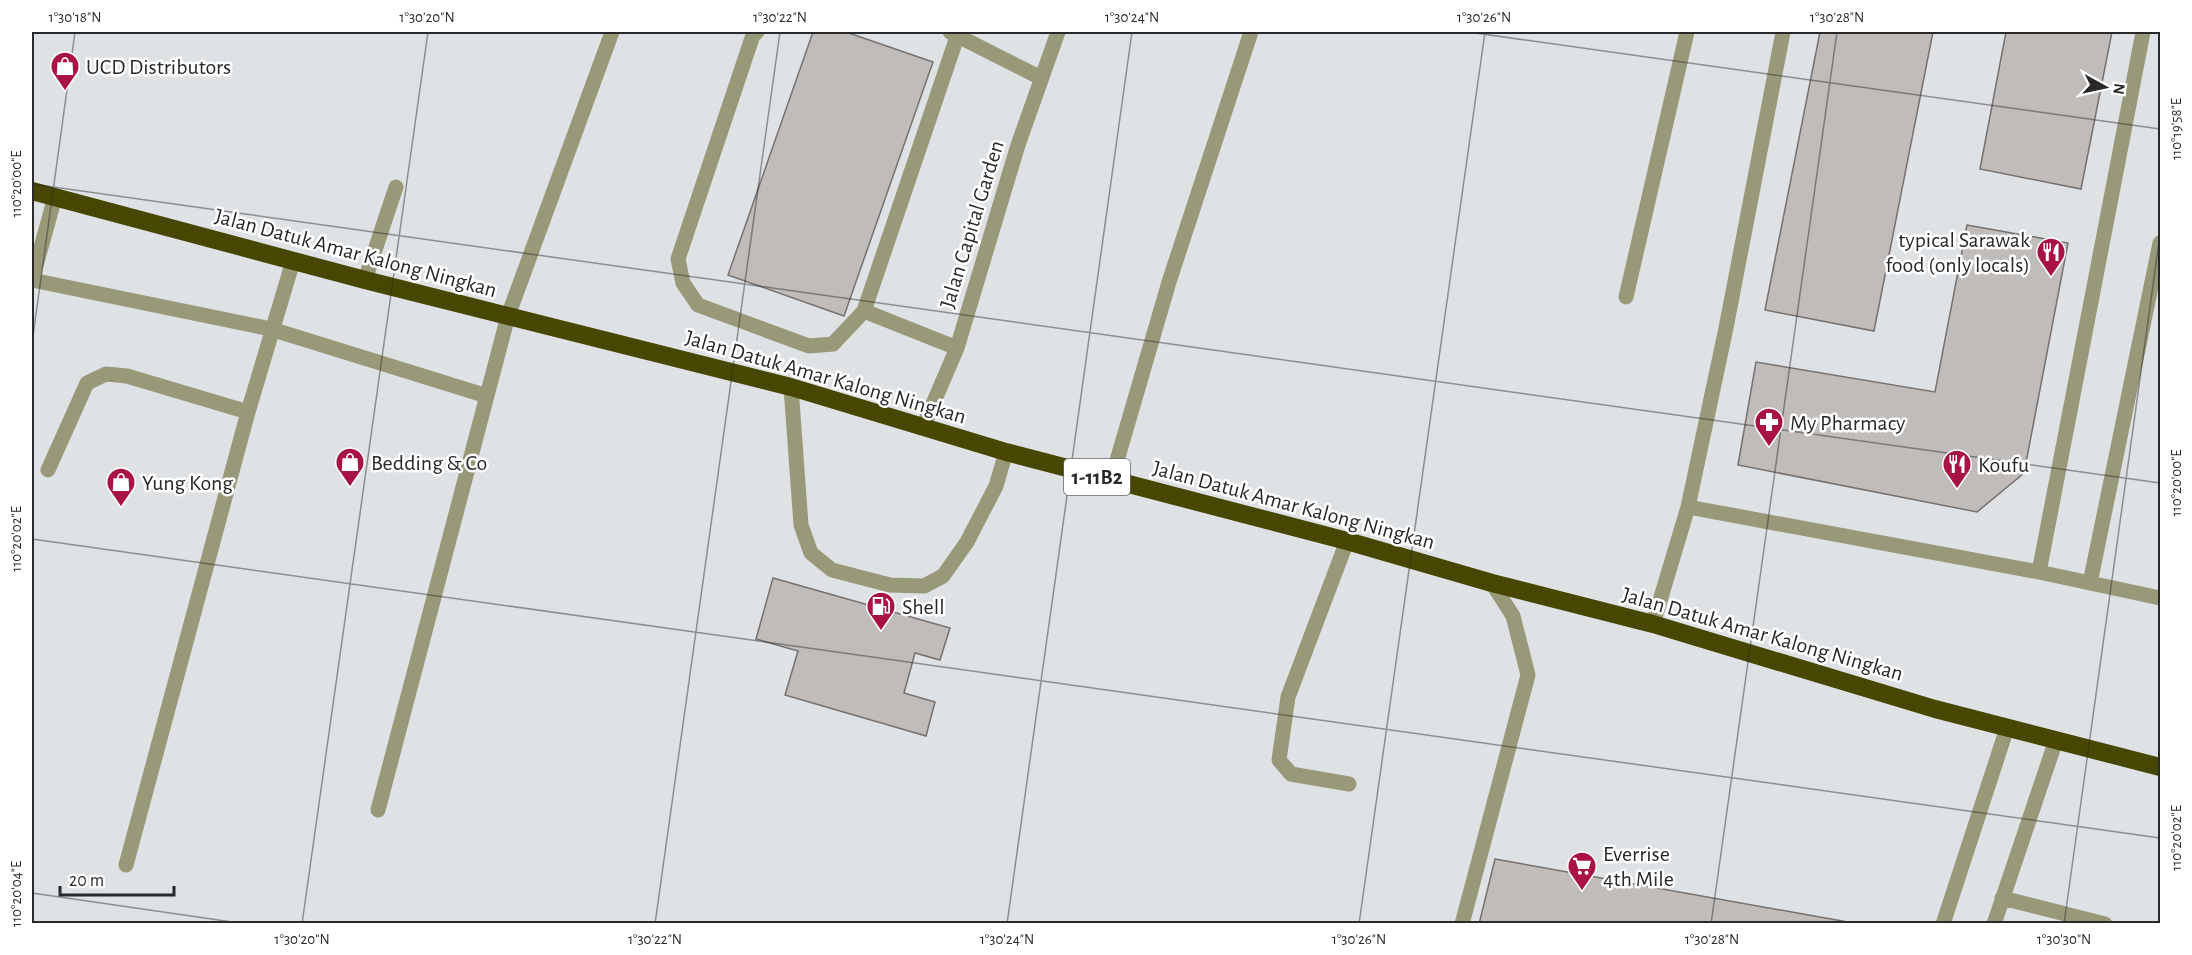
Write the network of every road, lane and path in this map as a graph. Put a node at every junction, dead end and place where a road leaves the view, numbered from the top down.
1 (612, 32) edge
2 (757, 32) edge
3 (1058, 32) edge
4 (1251, 32) edge
5 (1687, 32) edge
6 (1783, 32) edge
7 (2143, 32) edge
8 (954, 33) edge
9 (1041, 78) junction
10 (396, 187) dead end
11 (32, 191) edge
12 (55, 197) junction
13 (2160, 243) edge
14 (293, 261) junction
15 (32, 280) edge
16 (365, 280) junction
17 (1626, 297) dead end
18 (864, 311) junction
19 (508, 316) junction
20 (271, 329) junction
21 (957, 348) junction
22 (791, 387) junction
23 (487, 396) junction
24 (248, 412) junction
25 (923, 427) junction
26 (1006, 452) junction
27 (48, 470) dead end
28 (1111, 481) junction
29 (1688, 507) junction
30 (1347, 541) junction
31 (2039, 572) junction
32 (1492, 583) junction
33 (2090, 583) junction
34 (2160, 598) edge
35 (1653, 624) junction
36 (2007, 728) junction
37 (2056, 740) junction
38 (2160, 767) edge
39 (1349, 784) dead end
40 (378, 810) dead end
41 (126, 865) dead end
42 (2002, 898) junction
43 (1462, 924) edge
44 (1943, 924) edge
45 (1994, 924) edge
46 (2105, 924) edge

1 - 19 street
2 - 18 street
3 - 9 street, Jalan Capital Garden
4 - 28 street
5 - 17 street
6 - 29 street
7 - 31 street
8 - 9 street
8 - 18 street
9 - 21 street, Jalan Capital Garden
10 - 16 street
11 - 12 highway, Jalan Datuk Amar Kalong Ningkan / 1-11B2
12 - 14 highway, Jalan Datuk Amar Kalong Ningkan / 1-11B2
12 - 15 street
13 - 33 street
14 - 16 highway, Jalan Datuk Amar Kalong Ningkan / 1-11B2
14 - 20 street
15 - 20 street
16 - 19 highway, Jalan Datuk Amar Kalong Ningkan / 1-11B2
18 - 21 street
19 - 22 highway, Jalan Datuk Amar Kalong Ningkan / 1-11B2
19 - 23 street
20 - 23 street
20 - 24 street
21 - 25 street, Jalan Capital Garden
22 - 25 highway, Jalan Datuk Amar Kalong Ningkan / 1-11B2
22 - 26 street
23 - 40 street
24 - 27 street
24 - 41 street
25 - 26 highway, Jalan Datuk Amar Kalong Ningkan / 1-11B2
26 - 28 highway, Jalan Datuk Amar Kalong Ningkan / 1-11B2
28 - 30 highway, Jalan Datuk Amar Kalong Ningkan / 1-11B2
29 - 31 street
29 - 35 street
30 - 32 highway, Jalan Datuk Amar Kalong Ningkan / 1-11B2
30 - 39 street
31 - 33 street
32 - 35 highway, Jalan Datuk Amar Kalong Ningkan / 1-11B2
32 - 43 street
33 - 34 street
35 - 36 highway, Jalan Datuk Amar Kalong Ningkan / 1-11B2
36 - 37 highway, Jalan Datuk Amar Kalong Ningkan / 1-11B2
36 - 44 street
37 - 38 highway, Jalan Datuk Amar Kalong Ningkan / 1-11B2
37 - 42 street
42 - 45 street
42 - 46 street

